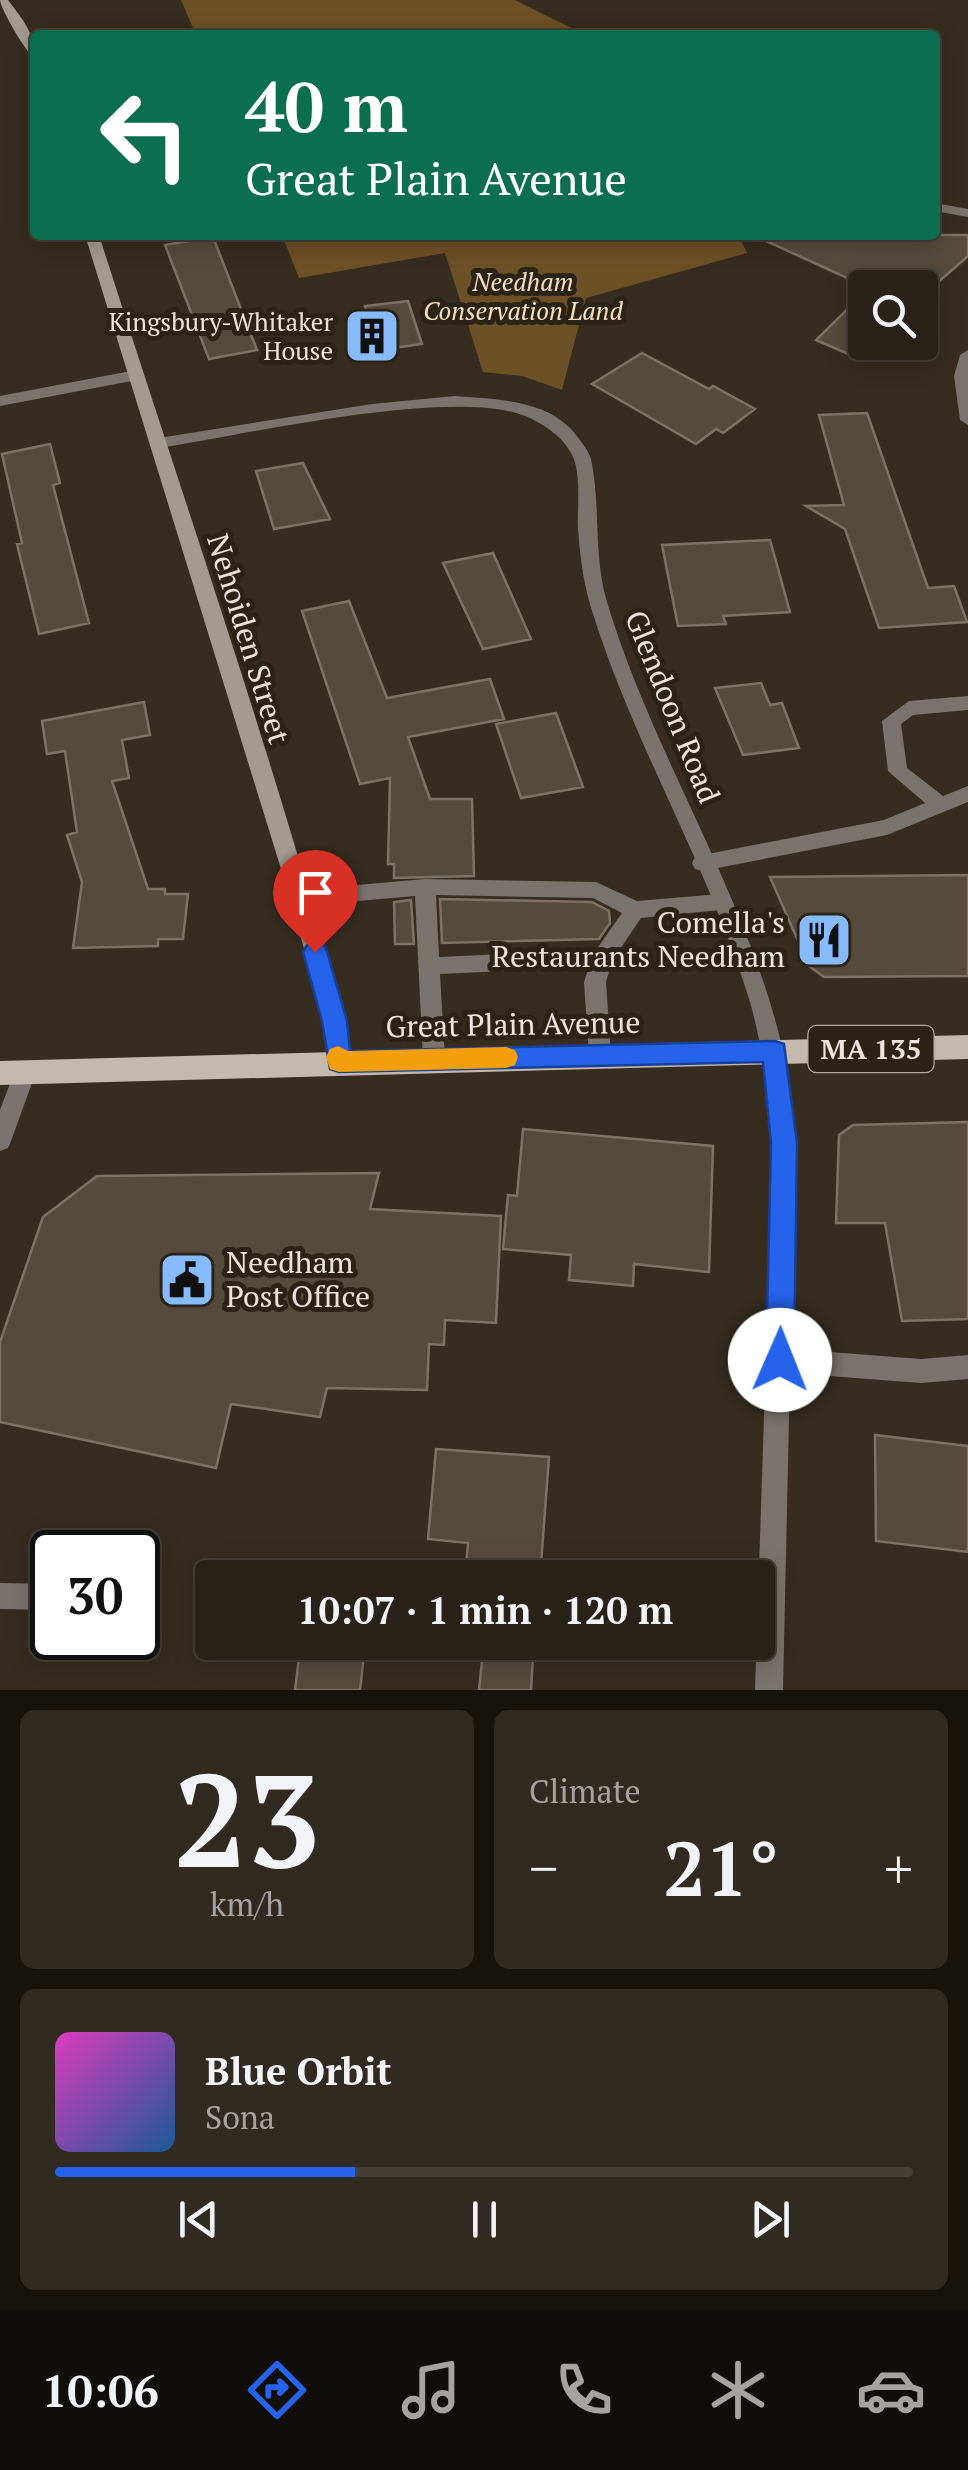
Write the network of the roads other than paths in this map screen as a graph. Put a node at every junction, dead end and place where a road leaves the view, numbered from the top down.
1 (1, 0) edge
2 (30, 44) edge
3 (940, 208) edge
4 (968, 213) edge
5 (94, 240) edge
6 (968, 355) edge
7 (136, 375) junction
8 (0, 401) edge
9 (968, 420) edge
10 (159, 444) junction
11 (968, 702) edge
12 (968, 794) edge
13 (939, 804) junction
14 (702, 862) junction
15 (425, 887) junction
16 (300, 898) junction
17 (720, 902) junction
18 (635, 910) junction
19 (602, 958) junction
20 (431, 966) junction
21 (968, 1047) edge
22 (775, 1052) junction
23 (600, 1055) junction
24 (434, 1059) junction
25 (339, 1062) junction
26 (12, 1072) edge
27 (0, 1141) edge
28 (780, 1360) junction
29 (968, 1367) edge
30 (0, 1596) edge
31 (30, 1597) edge
32 (770, 1690) edge

1 - 2 street
3 - 4 street
5 - 7 street, Nehoiden Street
6 - 9 street
7 - 8 street
7 - 10 street, Nehoiden Street
10 - 14 street, Glendoon Road
10 - 16 street, Nehoiden Street
11 - 13 street
12 - 13 street
13 - 14 street
14 - 17 street, Glendoon Road
15 - 16 street
15 - 18 street
15 - 20 street
16 - 25 street, Nehoiden Street
17 - 18 street
17 - 22 street, Glendoon Road
18 - 19 street
19 - 20 street
19 - 23 street
20 - 24 street
21 - 22 main road, Great Plain Avenue / MA 135
22 - 23 main road, Great Plain Avenue / MA 135
22 - 28 street, Glendoon Road
23 - 24 main road, Great Plain Avenue / MA 135
24 - 25 main road, Great Plain Avenue / MA 135
25 - 26 main road, Great Plain Avenue / MA 135
26 - 27 street
28 - 29 street
28 - 32 street, Glendoon Road
30 - 31 street

